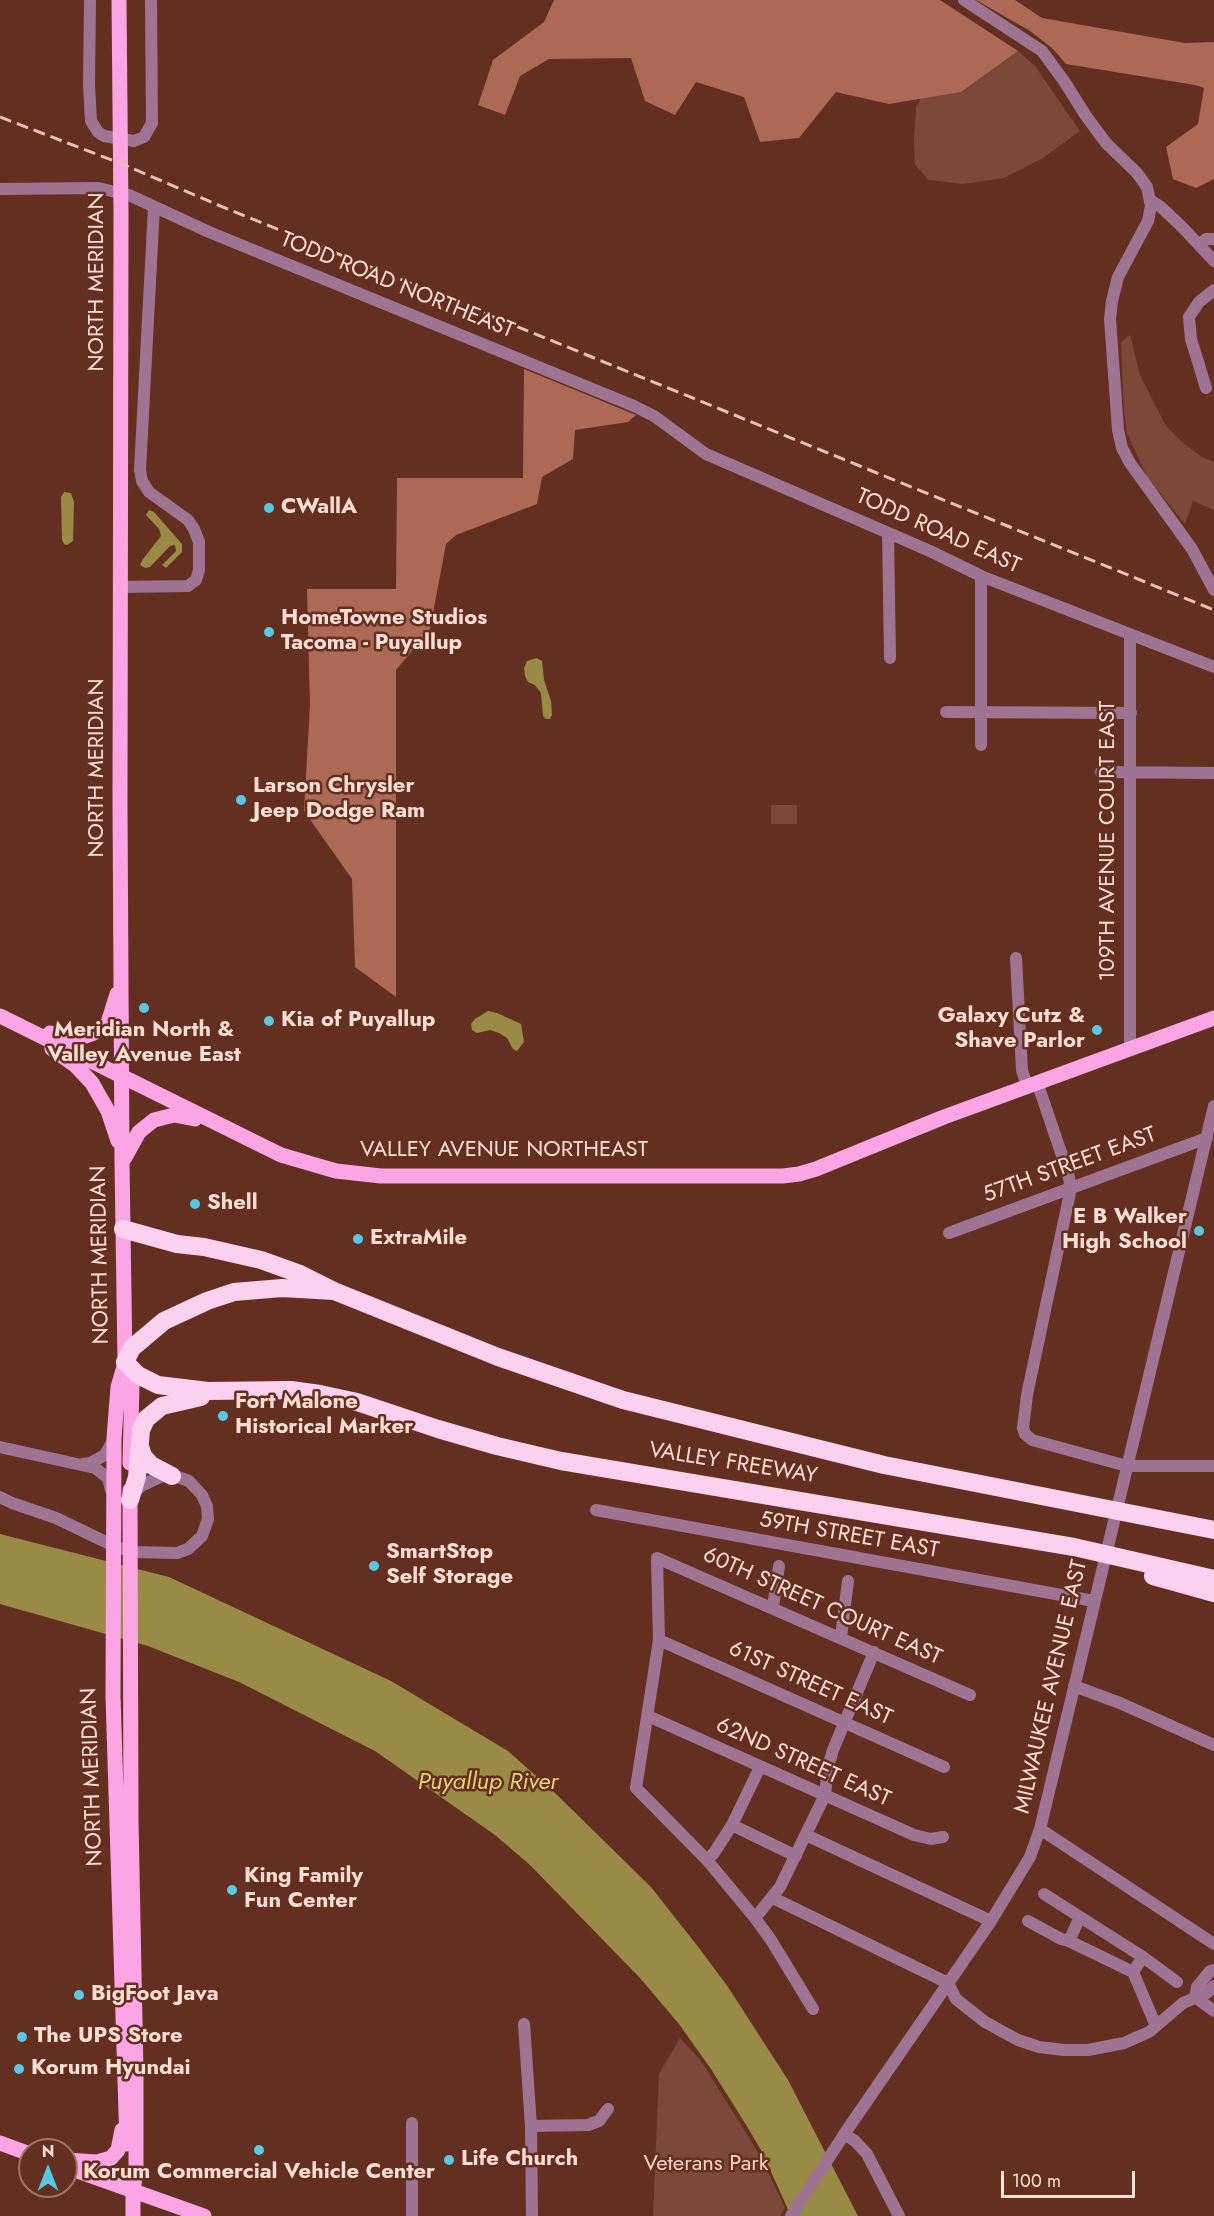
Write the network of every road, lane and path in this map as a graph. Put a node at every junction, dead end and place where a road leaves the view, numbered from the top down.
1 (90, 0) edge
2 (119, 0) edge
3 (151, 0) edge
4 (964, 0) edge
5 (0, 189) edge
6 (1150, 200) junction
7 (154, 207) junction
8 (1214, 239) edge
9 (1201, 244) junction
10 (1214, 261) edge
11 (1214, 291) edge
12 (1206, 388) dead end
13 (654, 416) joint
14 (888, 533) junction
15 (981, 576) junction
16 (121, 587) junction
17 (1214, 590) edge
18 (1130, 634) junction
19 (890, 658) dead end
20 (1214, 667) edge
21 (946, 712) dead end
22 (981, 713) junction
23 (1131, 714) junction
24 (981, 745) dead end
25 (1101, 772) dead end
26 (1131, 772) junction
27 (1214, 772) edge
28 (1016, 958) dead end
29 (122, 974) junction
30 (0, 1015) edge
31 (1214, 1018) edge
32 (21, 1026) junction
33 (1191, 1026) junction
34 (1214, 1026) edge
35 (1130, 1048) junction
36 (123, 1075) junction
37 (1032, 1084) junction
38 (1214, 1106) edge
39 (213, 1122) junction
40 (1207, 1138) junction
41 (122, 1162) junction
42 (1071, 1188) junction
43 (123, 1229) junction
44 (949, 1233) dead end
45 (334, 1292) junction
46 (125, 1362) junction
47 (248, 1390) junction
48 (114, 1438) junction
49 (140, 1445) junction
50 (0, 1447) edge
51 (72, 1463) junction
52 (1127, 1466) junction
53 (1214, 1466) edge
54 (172, 1476) junction
55 (0, 1497) edge
56 (121, 1503) junction
57 (596, 1510) dead end
58 (1214, 1530) edge
59 (1131, 1565) junction
60 (779, 1566) dead end
61 (1214, 1579) edge
62 (848, 1581) dead end
63 (1214, 1593) edge
64 (1094, 1601) junction
65 (773, 1607) junction
66 (841, 1637) junction
67 (659, 1640) junction
68 (874, 1652) junction
69 (1074, 1686) junction
70 (970, 1695) dead end
71 (648, 1716) junction
72 (844, 1721) junction
73 (1214, 1745) edge
74 (760, 1767) junction
75 (944, 1767) dead end
76 (825, 1796) junction
77 (732, 1825) junction
78 (1040, 1829) junction
79 (807, 1835) junction
80 (943, 1837) dead end
81 (796, 1856) junction
82 (706, 1860) junction
83 (1044, 1894) dead end
84 (773, 1898) junction
85 (1080, 1917) junction
86 (755, 1918) junction
87 (991, 1921) junction
88 (1028, 1921) dead end
89 (1069, 1941) junction
90 (1214, 1944) edge
91 (1143, 1958) junction
92 (1214, 1970) edge
93 (1133, 1972) junction
94 (1178, 1982) dead end
95 (948, 1983) junction
96 (1214, 1986) edge
97 (1195, 1997) junction
98 (813, 2009) dead end
99 (1214, 2011) edge
100 (524, 2024) dead end
101 (1156, 2026) junction
102 (125, 2109) junction
103 (608, 2109) dead end
104 (412, 2123) dead end
105 (531, 2126) junction
106 (842, 2138) junction
107 (0, 2143) edge
108 (18, 2150) edge
109 (78, 2161) edge
110 (78, 2171) edge
111 (133, 2192) junction
112 (183, 2207) junction
113 (134, 2216) edge
114 (204, 2216) edge
115 (412, 2216) edge
116 (532, 2216) edge
117 (791, 2216) edge
118 (898, 2216) edge

1 - 3 street
2 - 16 main road, NORTH MERIDIAN
4 - 6 street
5 - 7 street, TODD ROAD NORTHEAST
6 - 9 street
6 - 17 street
7 - 13 street, TODD ROAD NORTHEAST
7 - 16 street
8 - 9 street
9 - 10 street
11 - 12 street
13 - 14 street, TODD ROAD EAST
14 - 15 street, TODD ROAD EAST
14 - 19 street
15 - 18 street, TODD ROAD EAST
15 - 22 street
16 - 29 main road, NORTH MERIDIAN
18 - 20 street, TODD ROAD EAST
18 - 23 street, 109TH AVENUE COURT EAST
21 - 22 street
22 - 23 street
22 - 24 street
23 - 26 street, 109TH AVENUE COURT EAST
25 - 26 street
26 - 27 street
26 - 35 street, 109TH AVENUE COURT EAST
28 - 37 street
29 - 30 main road
29 - 36 main road, NORTH MERIDIAN
30 - 32 main road
31 - 33 main road, VALLEY AVENUE NORTHEAST
32 - 36 main road, VALLEY AVENUE NORTHEAST
32 - 41 main road
33 - 34 main road
33 - 35 main road, VALLEY AVENUE NORTHEAST
35 - 37 main road, VALLEY AVENUE NORTHEAST
36 - 39 main road, VALLEY AVENUE NORTHEAST
36 - 41 main road, NORTH MERIDIAN
37 - 39 main road, VALLEY AVENUE NORTHEAST
37 - 42 street
38 - 40 street, MILWAUKEE AVENUE EAST
39 - 41 main road
40 - 42 street, 57TH STREET EAST
40 - 52 street, MILWAUKEE AVENUE EAST
41 - 43 main road, NORTH MERIDIAN
42 - 44 street, 57TH STREET EAST
42 - 52 street
43 - 45 highway
43 - 46 main road, NORTH MERIDIAN
45 - 46 highway
45 - 58 highway, VALLEY FREEWAY
46 - 47 highway
46 - 48 main road, NORTH MERIDIAN
46 - 56 main road, NORTH MERIDIAN
47 - 49 highway
47 - 59 highway, VALLEY FREEWAY
48 - 51 street
48 - 56 main road, NORTH MERIDIAN
49 - 54 highway
49 - 56 highway
50 - 51 street
51 - 56 street
52 - 53 street
52 - 64 street, MILWAUKEE AVENUE EAST
54 - 55 street
54 - 56 street
56 - 102 main road, NORTH MERIDIAN
56 - 111 main road, NORTH MERIDIAN
57 - 64 street, 59TH STREET EAST
59 - 61 highway
59 - 63 highway
60 - 65 street
62 - 66 street
64 - 69 street, MILWAUKEE AVENUE EAST
65 - 66 street, 60TH STREET COURT EAST
65 - 67 street, 60TH STREET COURT EAST
66 - 68 street, 60TH STREET COURT EAST
67 - 71 street
67 - 72 street, 61ST STREET EAST
68 - 70 street, 60TH STREET COURT EAST
68 - 72 street
69 - 73 street
69 - 78 street, MILWAUKEE AVENUE EAST
71 - 74 street, 62ND STREET EAST
71 - 82 street
72 - 75 street, 61ST STREET EAST
72 - 76 street
74 - 76 street, 62ND STREET EAST
74 - 77 street
76 - 79 street
76 - 80 street, 62ND STREET EAST
77 - 81 street
77 - 82 street
78 - 87 street, MILWAUKEE AVENUE EAST
78 - 90 street
79 - 81 street
79 - 87 street
81 - 84 street
82 - 86 street
83 - 85 street
84 - 86 street
84 - 95 street
85 - 89 street
85 - 91 street
86 - 98 street
87 - 95 street, MILWAUKEE AVENUE EAST
88 - 89 street
89 - 93 street
91 - 93 street
91 - 94 street
92 - 97 street
93 - 101 street
95 - 101 street
95 - 106 street, MILWAUKEE AVENUE EAST
96 - 97 street
97 - 99 street
97 - 101 street
100 - 105 street
102 - 109 main road
102 - 111 main road, NORTH MERIDIAN
103 - 105 street
104 - 115 street
105 - 116 street
106 - 117 street, MILWAUKEE AVENUE EAST
106 - 118 street
107 - 108 main road
110 - 111 main road
111 - 112 main road
111 - 113 main road, NORTH MERIDIAN
112 - 113 main road
112 - 114 main road

